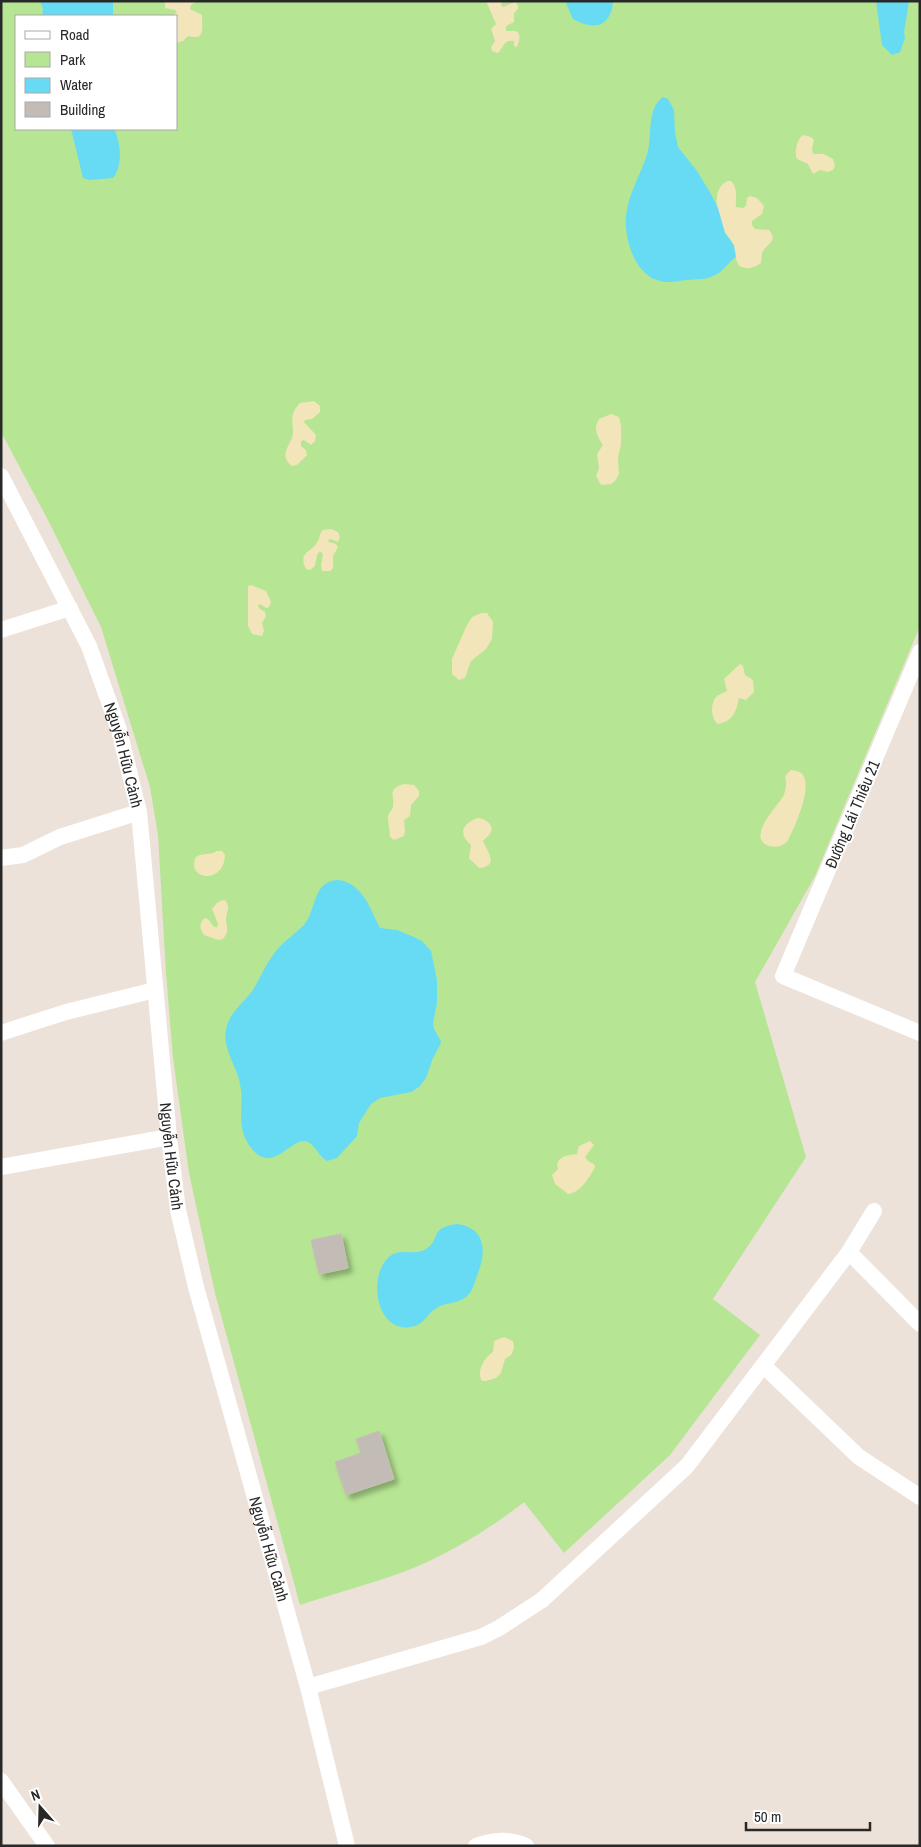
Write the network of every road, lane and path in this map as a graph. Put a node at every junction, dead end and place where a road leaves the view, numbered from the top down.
1 (1, 476) edge
2 (70, 608) junction
3 (1, 630) edge
4 (920, 652) edge
5 (138, 812) junction
6 (1, 858) edge
7 (155, 990) junction
8 (1, 1033) edge
9 (920, 1033) edge
10 (169, 1137) junction
11 (1, 1167) edge
12 (874, 1211) dead end
13 (848, 1252) junction
14 (920, 1324) edge
15 (764, 1366) junction
16 (920, 1497) edge
17 (308, 1687) junction
18 (1, 1781) edge
19 (47, 1846) edge
20 (347, 1846) edge
21 (476, 1846) edge
22 (526, 1846) edge

1 - 2 street, Nguyễn Hữu Cảnh
2 - 3 street
2 - 5 street, Nguyễn Hữu Cảnh
4 - 9 street, Đường Lái Thiêu 21
5 - 6 street
5 - 7 street, Nguyễn Hữu Cảnh
7 - 8 street
7 - 10 street, Nguyễn Hữu Cảnh
10 - 11 street
10 - 17 street, Nguyễn Hữu Cảnh
12 - 13 street
13 - 14 street
13 - 15 street
15 - 16 street
15 - 17 street
17 - 20 street, Nguyễn Hữu Cảnh
18 - 19 street
21 - 22 street

